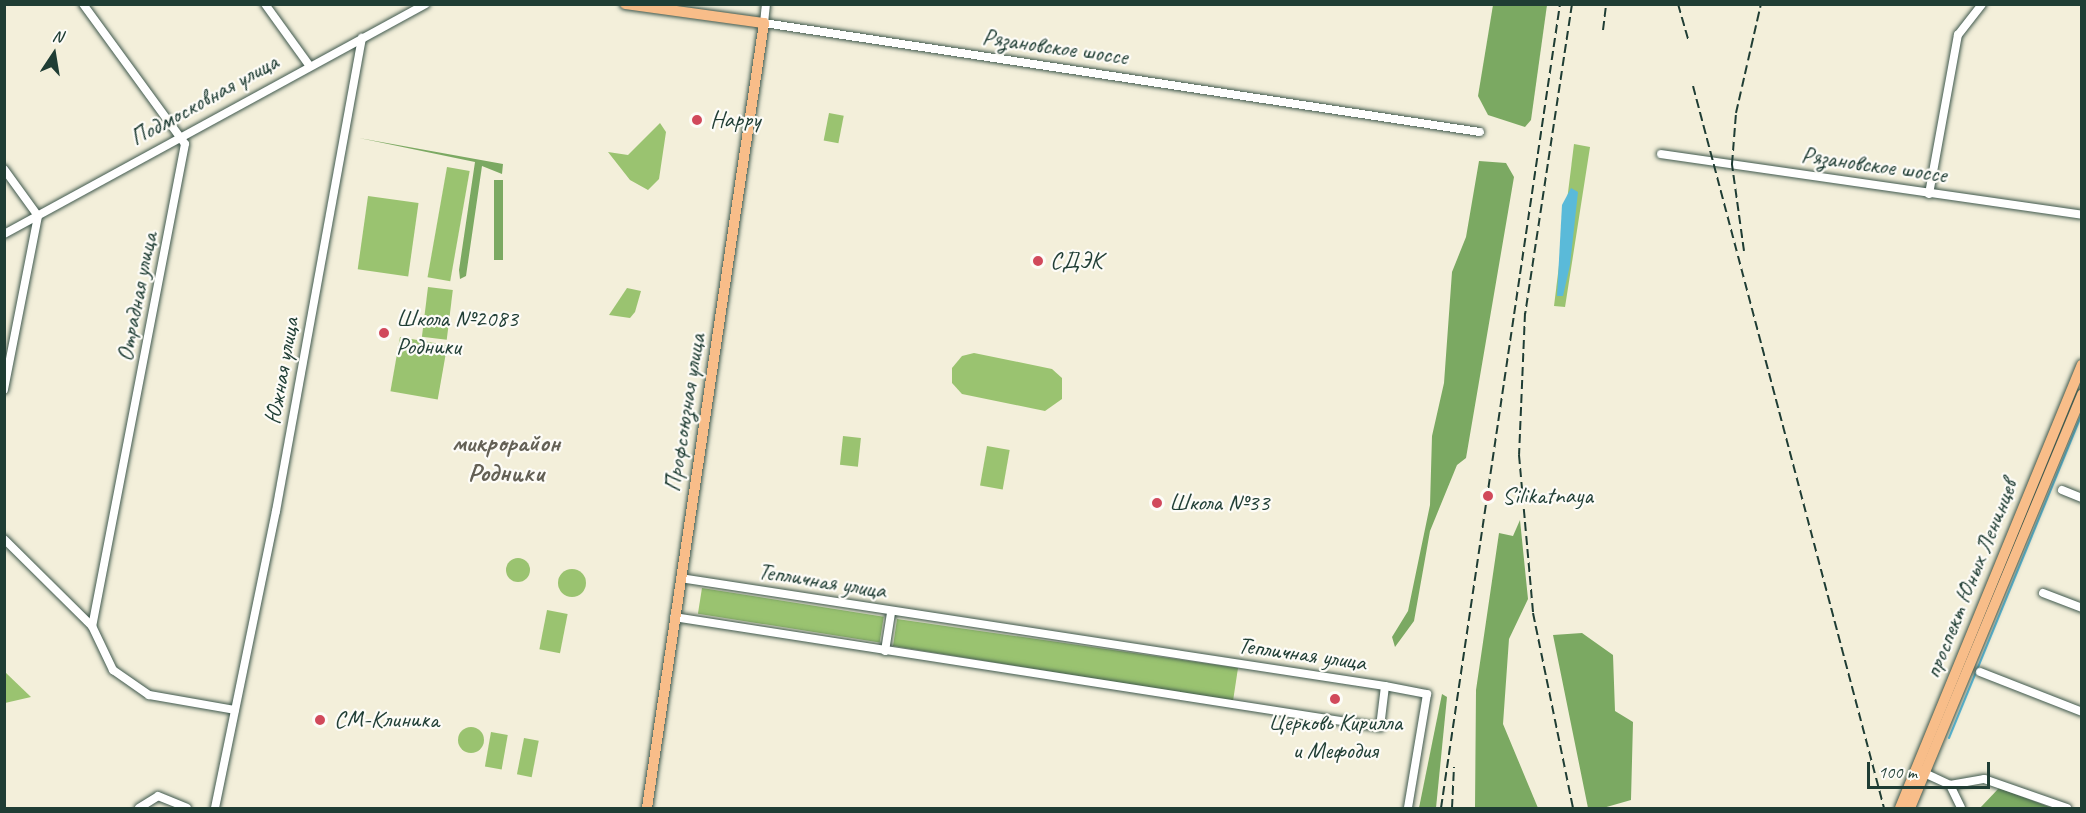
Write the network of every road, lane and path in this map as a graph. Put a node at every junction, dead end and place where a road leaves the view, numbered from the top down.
1 (83, 4) edge
2 (265, 4) edge
3 (425, 4) edge
4 (625, 4) edge
5 (766, 4) edge
6 (1982, 4) edge
7 (764, 23) junction
8 (362, 38) junction
9 (309, 65) junction
10 (1480, 132) dead end
11 (179, 135) junction
12 (1661, 154) dead end
13 (4, 170) edge
14 (1929, 194) junction
15 (2082, 215) edge
16 (38, 216) junction
17 (4, 234) edge
18 (2082, 365) edge
19 (4, 390) edge
20 (2082, 394) edge
21 (2062, 490) dead end
22 (2082, 498) edge
23 (4, 539) edge
24 (680, 578) junction
25 (2043, 593) dead end
26 (2082, 608) edge
27 (891, 612) junction
28 (674, 617) junction
29 (92, 626) junction
30 (885, 651) junction
31 (1980, 672) dead end
32 (1385, 686) junction
33 (236, 710) junction
34 (2082, 712) edge
35 (1920, 771) junction
36 (1950, 785) junction
37 (139, 808) edge
38 (187, 808) edge
39 (214, 808) edge
40 (647, 808) edge
41 (1408, 808) edge
42 (1900, 808) edge
43 (1910, 808) edge
44 (1961, 808) edge
45 (2067, 808) edge

1 - 11 street, Отрадная улица
2 - 9 street
3 - 8 street, Подмосковная улица
4 - 7 main road, Рязановское шоссе
5 - 7 street
6 - 14 street
7 - 10 street, Рязановское шоссе
7 - 24 main road, Профсоюзная улица
8 - 9 street, Подмосковная улица
8 - 33 street, Южная улица
9 - 11 street, Подмосковная улица
11 - 16 street, Подмосковная улица
11 - 29 street, Отрадная улица
12 - 14 street, Рязановское шоссе
13 - 16 street
14 - 15 street, Рязановское шоссе
16 - 17 street, Подмосковная улица
16 - 19 street
18 - 35 main road, проспект Юных Ленинцев
20 - 35 main road, проспект Юных Ленинцев
21 - 22 street
23 - 29 street
24 - 27 street, Тепличная улица
24 - 28 main road, Профсоюзная улица
25 - 26 street
27 - 30 street
27 - 32 street, Тепличная улица
28 - 30 street, Тепличная улица
28 - 40 main road, Профсоюзная улица
29 - 33 street
30 - 32 street, Тепличная улица
31 - 34 street
32 - 41 street
33 - 39 street, Южная улица
35 - 36 street
35 - 42 main road, проспект Юных Ленинцев
35 - 43 main road, проспект Юных Ленинцев
36 - 44 street
36 - 45 street
37 - 38 street

